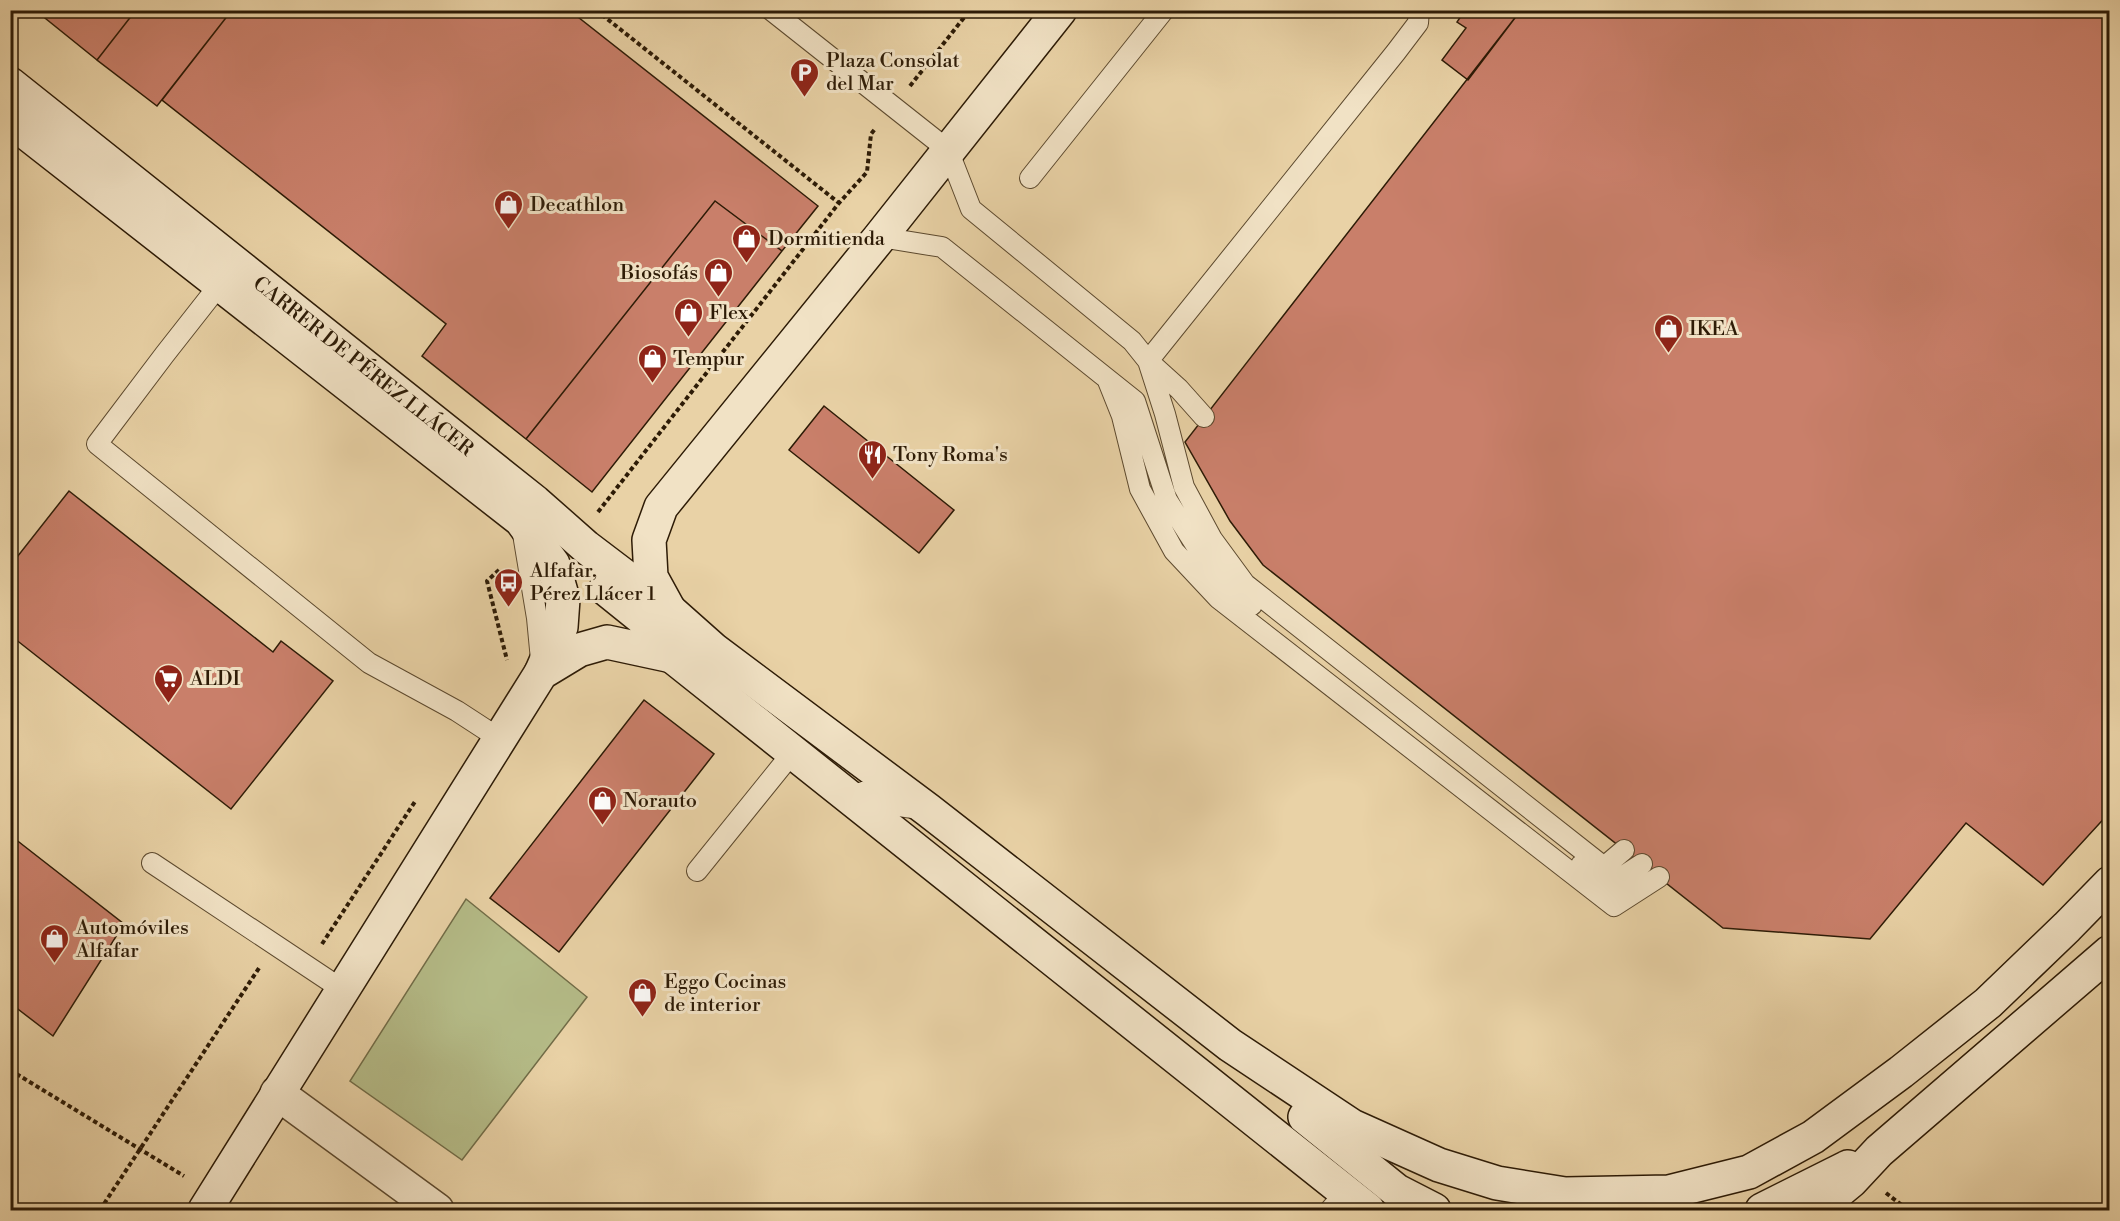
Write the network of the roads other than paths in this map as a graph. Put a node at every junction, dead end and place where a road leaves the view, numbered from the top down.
1 (771, 10) edge
2 (1060, 10) edge
3 (1164, 10) edge
4 (1419, 10) edge
5 (10, 84) edge
6 (10, 120) edge
7 (948, 150) junction
8 (1030, 178) dead end
9 (880, 237) junction
10 (220, 284) junction
11 (1148, 361) junction
12 (1107, 379) junction
13 (1204, 417) dead end
14 (521, 520) junction
15 (669, 610) junction
16 (714, 650) junction
17 (672, 656) junction
18 (541, 673) junction
19 (500, 739) junction
20 (793, 752) junction
21 (928, 810) junction
22 (1624, 850) dead end
23 (152, 863) dead end
24 (1642, 864) dead end
25 (697, 871) dead end
26 (1659, 877) dead end
27 (2109, 883) edge
28 (2109, 952) edge
29 (343, 990) junction
30 (1230, 1045) junction
31 (277, 1093) junction
32 (1879, 1151) junction
33 (210, 1203) edge
34 (1347, 1205) edge
35 (437, 1210) edge
36 (1434, 1210) edge
37 (1762, 1210) edge
38 (1816, 1210) edge

1 - 7 lane
2 - 7 street
3 - 8 lane
4 - 11 lane
5 - 15 street, CARRER DE PÉREZ LLÁCER
6 - 10 street, CARRER DE PÉREZ LLÁCER
7 - 9 street
7 - 11 lane
9 - 12 lane
9 - 15 street
10 - 14 street, CARRER DE PÉREZ LLÁCER
10 - 19 lane
11 - 13 lane
11 - 22 lane
12 - 24 lane
12 - 26 lane
14 - 17 street
14 - 18 street, CARRER DE PÉREZ LLÁCER
15 - 16 street, CARRER DE PÉREZ LLÁCER
16 - 20 lane
16 - 21 street, CARRER DE PÉREZ LLÁCER
17 - 18 street
17 - 20 street
18 - 19 street, CARRER DE PÉREZ LLÁCER
19 - 29 street, CARRER DE PÉREZ LLÁCER
20 - 21 lane
20 - 25 lane
20 - 34 street
21 - 30 street, CARRER DE PÉREZ LLÁCER
23 - 29 lane
27 - 30 street
28 - 32 street
29 - 31 street, CARRER DE PÉREZ LLÁCER
30 - 36 street
31 - 33 street, CARRER DE PÉREZ LLÁCER
31 - 35 street
32 - 37 street
32 - 38 street

